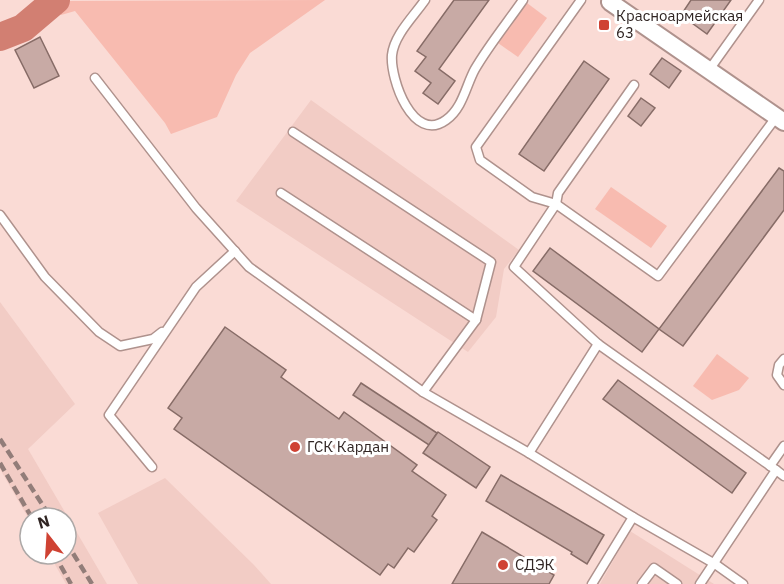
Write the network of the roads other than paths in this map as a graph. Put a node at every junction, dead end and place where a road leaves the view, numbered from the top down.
1 (425, 0) edge
2 (523, 0) edge
3 (581, 0) edge
4 (759, 0) edge
5 (609, 1) edge
6 (709, 70) junction
7 (95, 78) dead end
8 (634, 85) dead end
9 (781, 119) edge
10 (293, 132) dead end
11 (281, 193) dead end
12 (556, 204) junction
13 (0, 215) edge
14 (235, 251) junction
15 (476, 320) junction
16 (170, 326) junction
17 (598, 344) junction
18 (784, 359) edge
19 (784, 385) edge
20 (423, 392) junction
21 (784, 446) edge
22 (529, 453) junction
23 (152, 467) dead end
24 (773, 468) junction
25 (784, 476) edge
26 (633, 517) junction
27 (715, 564) junction
28 (592, 584) edge
29 (642, 584) edge
30 (677, 584) edge
31 (700, 584) edge
32 (743, 584) edge

1 - 2 lane
3 - 12 lane
4 - 6 lane
5 - 6 street
6 - 9 street
7 - 14 lane
8 - 12 lane
9 - 12 lane
10 - 15 lane
11 - 15 lane
12 - 17 lane
13 - 16 lane
14 - 16 lane
14 - 20 lane
15 - 20 lane
16 - 23 lane
17 - 22 lane
17 - 24 lane
18 - 19 lane
20 - 22 lane
21 - 24 lane
22 - 26 lane
24 - 25 lane
24 - 27 lane
26 - 27 lane
26 - 28 lane
27 - 31 lane
27 - 32 lane
29 - 30 lane

